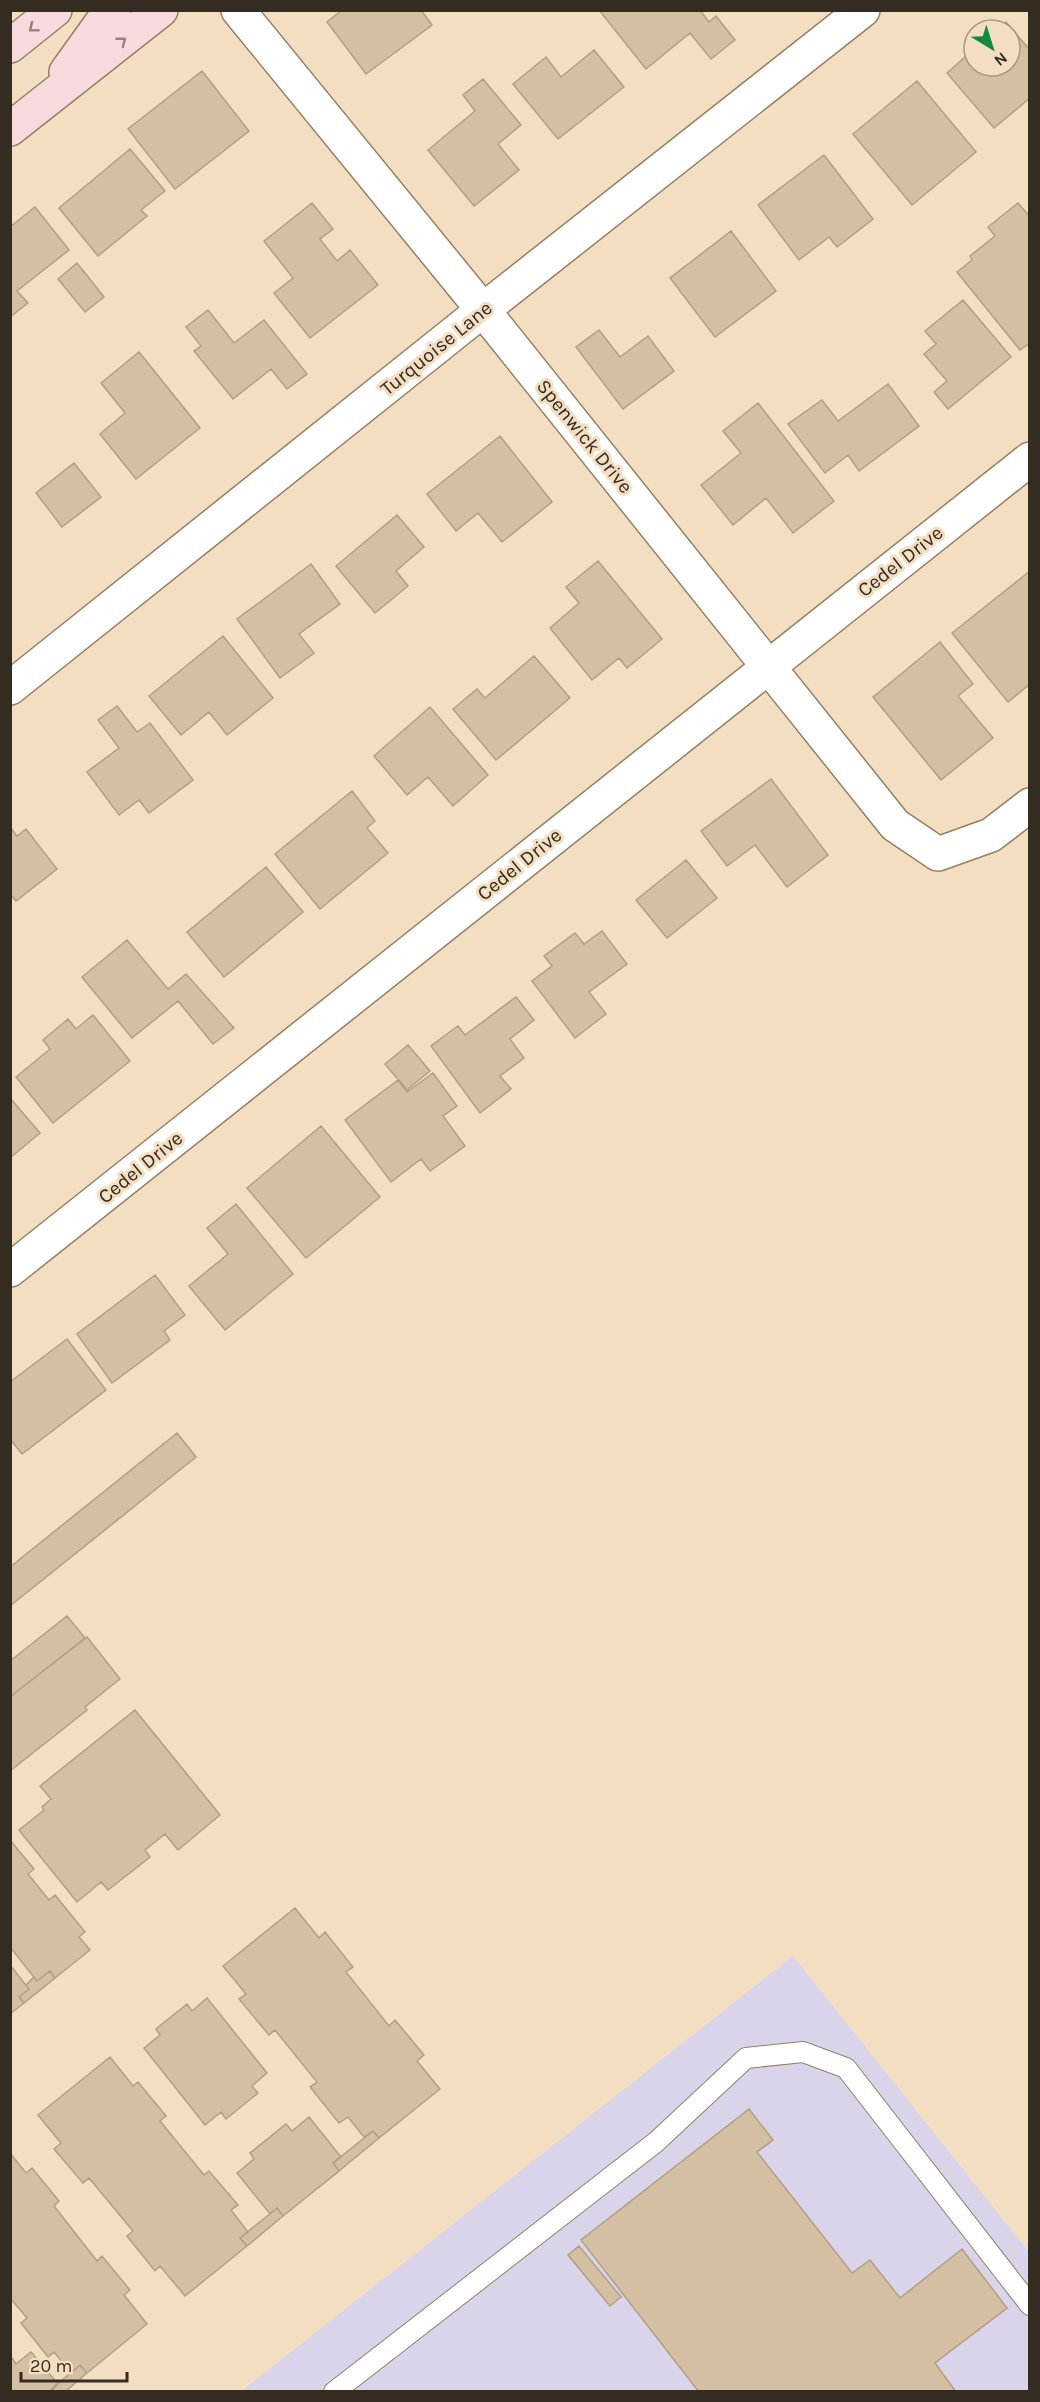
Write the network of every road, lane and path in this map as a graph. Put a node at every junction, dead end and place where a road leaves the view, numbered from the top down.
1 (55, 10) edge
2 (114, 10) edge
3 (161, 10) edge
4 (238, 10) edge
5 (863, 10) edge
6 (10, 46) edge
7 (46, 100) junction
8 (10, 129) edge
9 (483, 310) junction
10 (1029, 459) edge
11 (769, 665) junction
12 (10, 688) edge
13 (1029, 805) edge
14 (10, 1270) edge
15 (1029, 2305) edge
16 (334, 2391) edge

1 -> 6 main road
2 - 7 main road
7 -> 3 main road
4 - 9 street, Spenwick Drive
5 - 9 street, Turquoise Lane
7 - 8 main road
9 - 11 street, Spenwick Drive
9 - 12 street, Turquoise Lane
10 - 11 street, Cedel Drive
11 - 13 street, Spenwick Drive
11 - 14 street, Cedel Drive
15 - 16 lane

